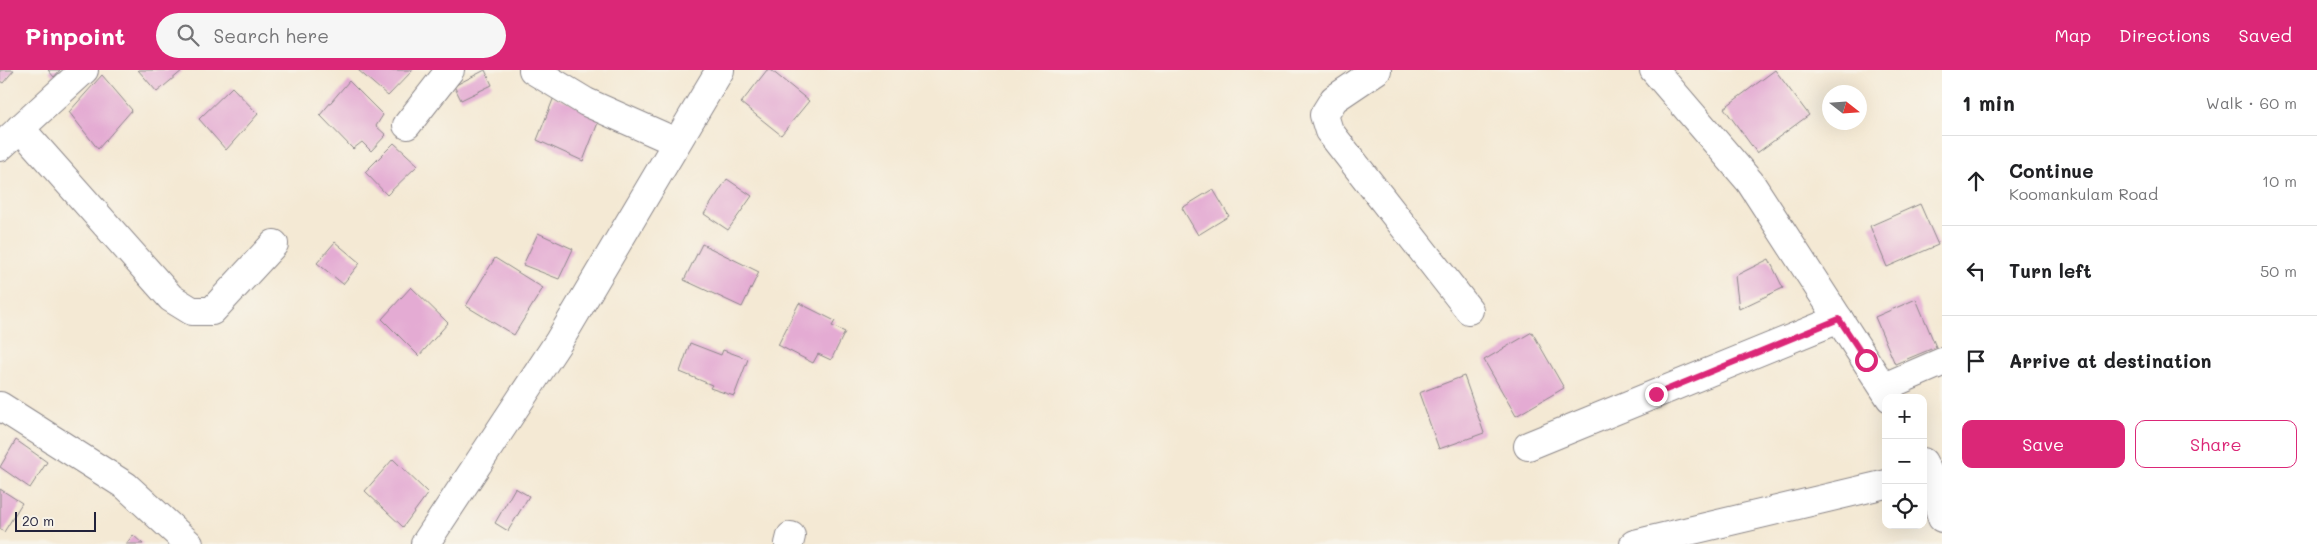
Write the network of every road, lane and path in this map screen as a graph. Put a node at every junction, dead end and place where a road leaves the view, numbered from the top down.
1 (84, 70) edge
2 (450, 70) edge
3 (533, 70) edge
4 (720, 70) edge
5 (1377, 70) edge
6 (1654, 70) edge
7 (407, 125) dead end
8 (20, 128) junction
9 (676, 142) junction
10 (0, 147) edge
11 (274, 244) dead end
12 (1469, 310) dead end
13 (1839, 319) junction
14 (1942, 362) edge
15 (1887, 392) edge
16 (0, 406) edge
17 (1528, 446) dead end
18 (1927, 476) edge
19 (1882, 485) edge
20 (1942, 518) edge
21 (189, 544) edge
22 (425, 544) edge
23 (1634, 544) edge

1 - 8 street
2 - 7 street
3 - 9 street
4 - 9 street
5 - 12 street
6 - 13 street
8 - 10 street
8 - 11 street
9 - 22 street
13 - 15 street
13 - 17 street
14 - 15 street
16 - 21 street
18 - 20 street
19 - 23 street

